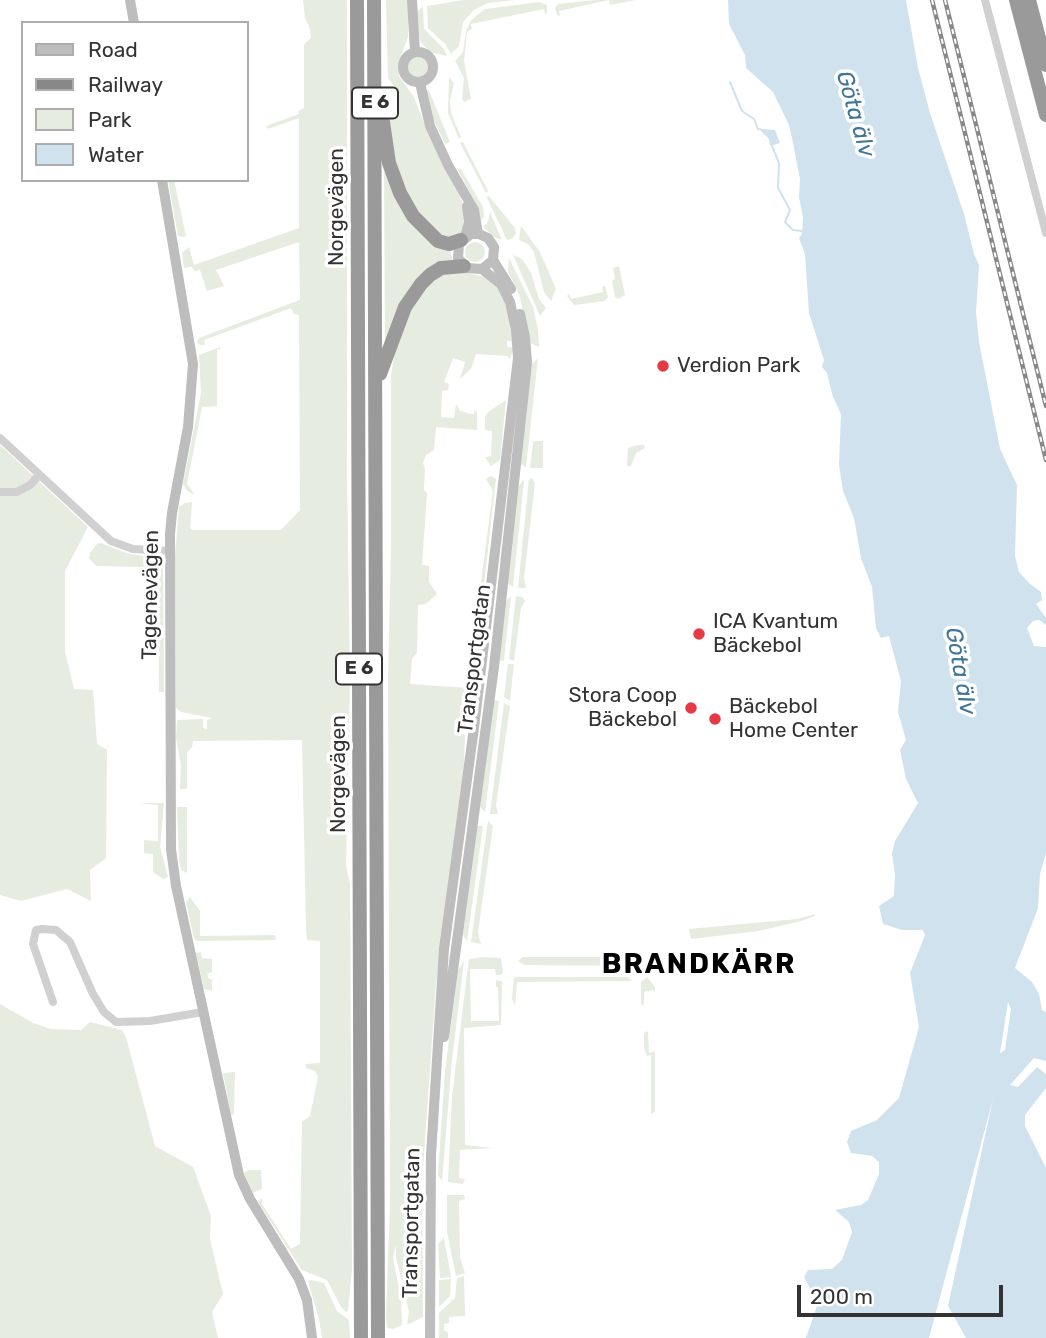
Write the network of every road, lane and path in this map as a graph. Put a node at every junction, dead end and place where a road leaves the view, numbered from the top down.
1 (130, 0) edge
2 (357, 0) edge
3 (374, 0) edge
4 (412, 0) edge
5 (985, 0) edge
6 (1016, 0) edge
7 (1029, 0) edge
8 (134, 21) edge
9 (374, 40) junction
10 (415, 52) junction
11 (1046, 65) edge
12 (420, 82) junction
13 (1046, 115) edge
14 (162, 182) edge
15 (462, 189) junction
16 (1046, 233) edge
17 (478, 234) junction
18 (463, 239) junction
19 (493, 260) junction
20 (464, 266) junction
21 (482, 270) junction
22 (376, 388) junction
23 (0, 438) edge
24 (39, 475) junction
25 (0, 492) edge
26 (170, 551) junction
27 (53, 1002) dead end
28 (203, 1012) junction
29 (438, 1067) junction
30 (312, 1338) edge
31 (361, 1338) edge
32 (378, 1338) edge
33 (430, 1338) edge

1 - 8 street
2 - 31 highway, Norgevägen / E 6
3 - 9 highway, Norgevägen / E 6
4 - 10 street, Transportgatan
5 - 16 street
6 - 13 highway
7 - 11 highway
9 - 18 highway
9 - 22 highway, Norgevägen / E 6
10 - 12 street, Transportgatan
10 - 12 street, Transportgatan
12 - 15 street, Transportgatan
14 - 26 street, Tagenevägen
15 - 17 street, Transportgatan
15 - 18 street, Transportgatan
17 - 18 street
17 - 19 street, Transportgatan
18 - 20 street, Transportgatan
19 - 21 street
19 - 29 street, Transportgatan
20 - 21 street
20 - 22 highway
21 - 29 street, Transportgatan
22 - 32 highway, Norgevägen / E 6
23 - 24 street
24 - 25 street
24 - 26 street
26 - 28 street, Tagenevägen
27 - 28 street
28 - 30 street, Tagenevägen
29 - 33 street, Transportgatan

